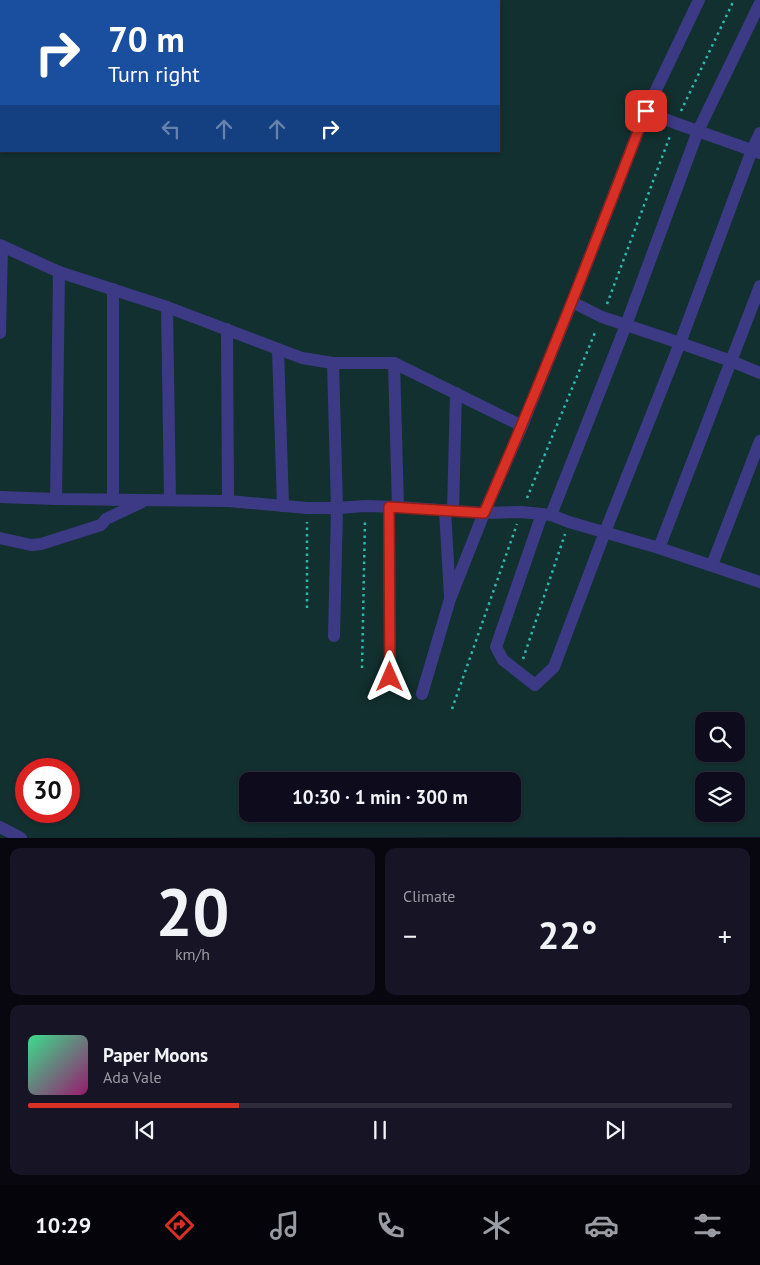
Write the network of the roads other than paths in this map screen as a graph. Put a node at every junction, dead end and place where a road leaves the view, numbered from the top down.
1 (699, 0) edge
2 (760, 3) edge
3 (646, 111) junction
4 (698, 131) junction
5 (760, 133) edge
6 (756, 151) edge
7 (1, 245) edge
8 (58, 272) junction
9 (760, 286) edge
10 (112, 289) junction
11 (572, 302) junction
12 (167, 307) junction
13 (626, 325) junction
14 (227, 329) junction
15 (0, 333) edge
16 (680, 343) junction
17 (278, 349) junction
18 (731, 361) junction
19 (333, 363) junction
20 (394, 363) junction
21 (760, 373) edge
22 (456, 393) junction
23 (522, 426) junction
24 (760, 441) edge
25 (0, 497) edge
26 (56, 499) junction
27 (113, 500) junction
28 (170, 500) junction
29 (146, 501) junction
30 (228, 501) junction
31 (282, 506) junction
32 (394, 507) junction
33 (337, 508) junction
34 (449, 511) junction
35 (484, 513) junction
36 (547, 515) junction
37 (604, 532) junction
38 (0, 538) edge
39 (659, 548) junction
40 (712, 565) junction
41 (760, 582) edge
42 (450, 599) junction
43 (334, 636) dead end
44 (390, 677) dead end
45 (422, 694) dead end
46 (0, 827) edge
47 (20, 838) edge

1 - 3 street
2 - 4 street
3 - 4 street
3 - 11 street
4 - 6 street
4 - 13 street
5 - 6 street
6 - 16 street
7 - 8 street
7 - 15 street
8 - 10 street
8 - 26 street
9 - 18 street
10 - 12 street
10 - 27 street
11 - 13 street
11 - 23 street
12 - 14 street
12 - 28 street
13 - 16 street
13 - 36 street
14 - 17 street
14 - 30 street
16 - 18 street
16 - 37 street
17 - 19 street
17 - 31 street
18 - 21 street
18 - 39 street
19 - 20 street
19 - 33 street
20 - 22 street
20 - 32 street
22 - 23 street
22 - 34 street
23 - 35 street
24 - 40 street
25 - 26 street
26 - 27 street
27 - 29 street
28 - 29 street
28 - 30 street
29 - 38 street
30 - 31 street
31 - 33 street
32 - 33 street
32 - 34 street
32 - 44 street
33 - 43 street
34 - 35 street
34 - 42 street
35 - 36 street
35 - 42 street
36 - 37 street
36 - 37 street
37 - 39 street
39 - 40 street
40 - 41 street
42 - 45 street
46 - 47 street

